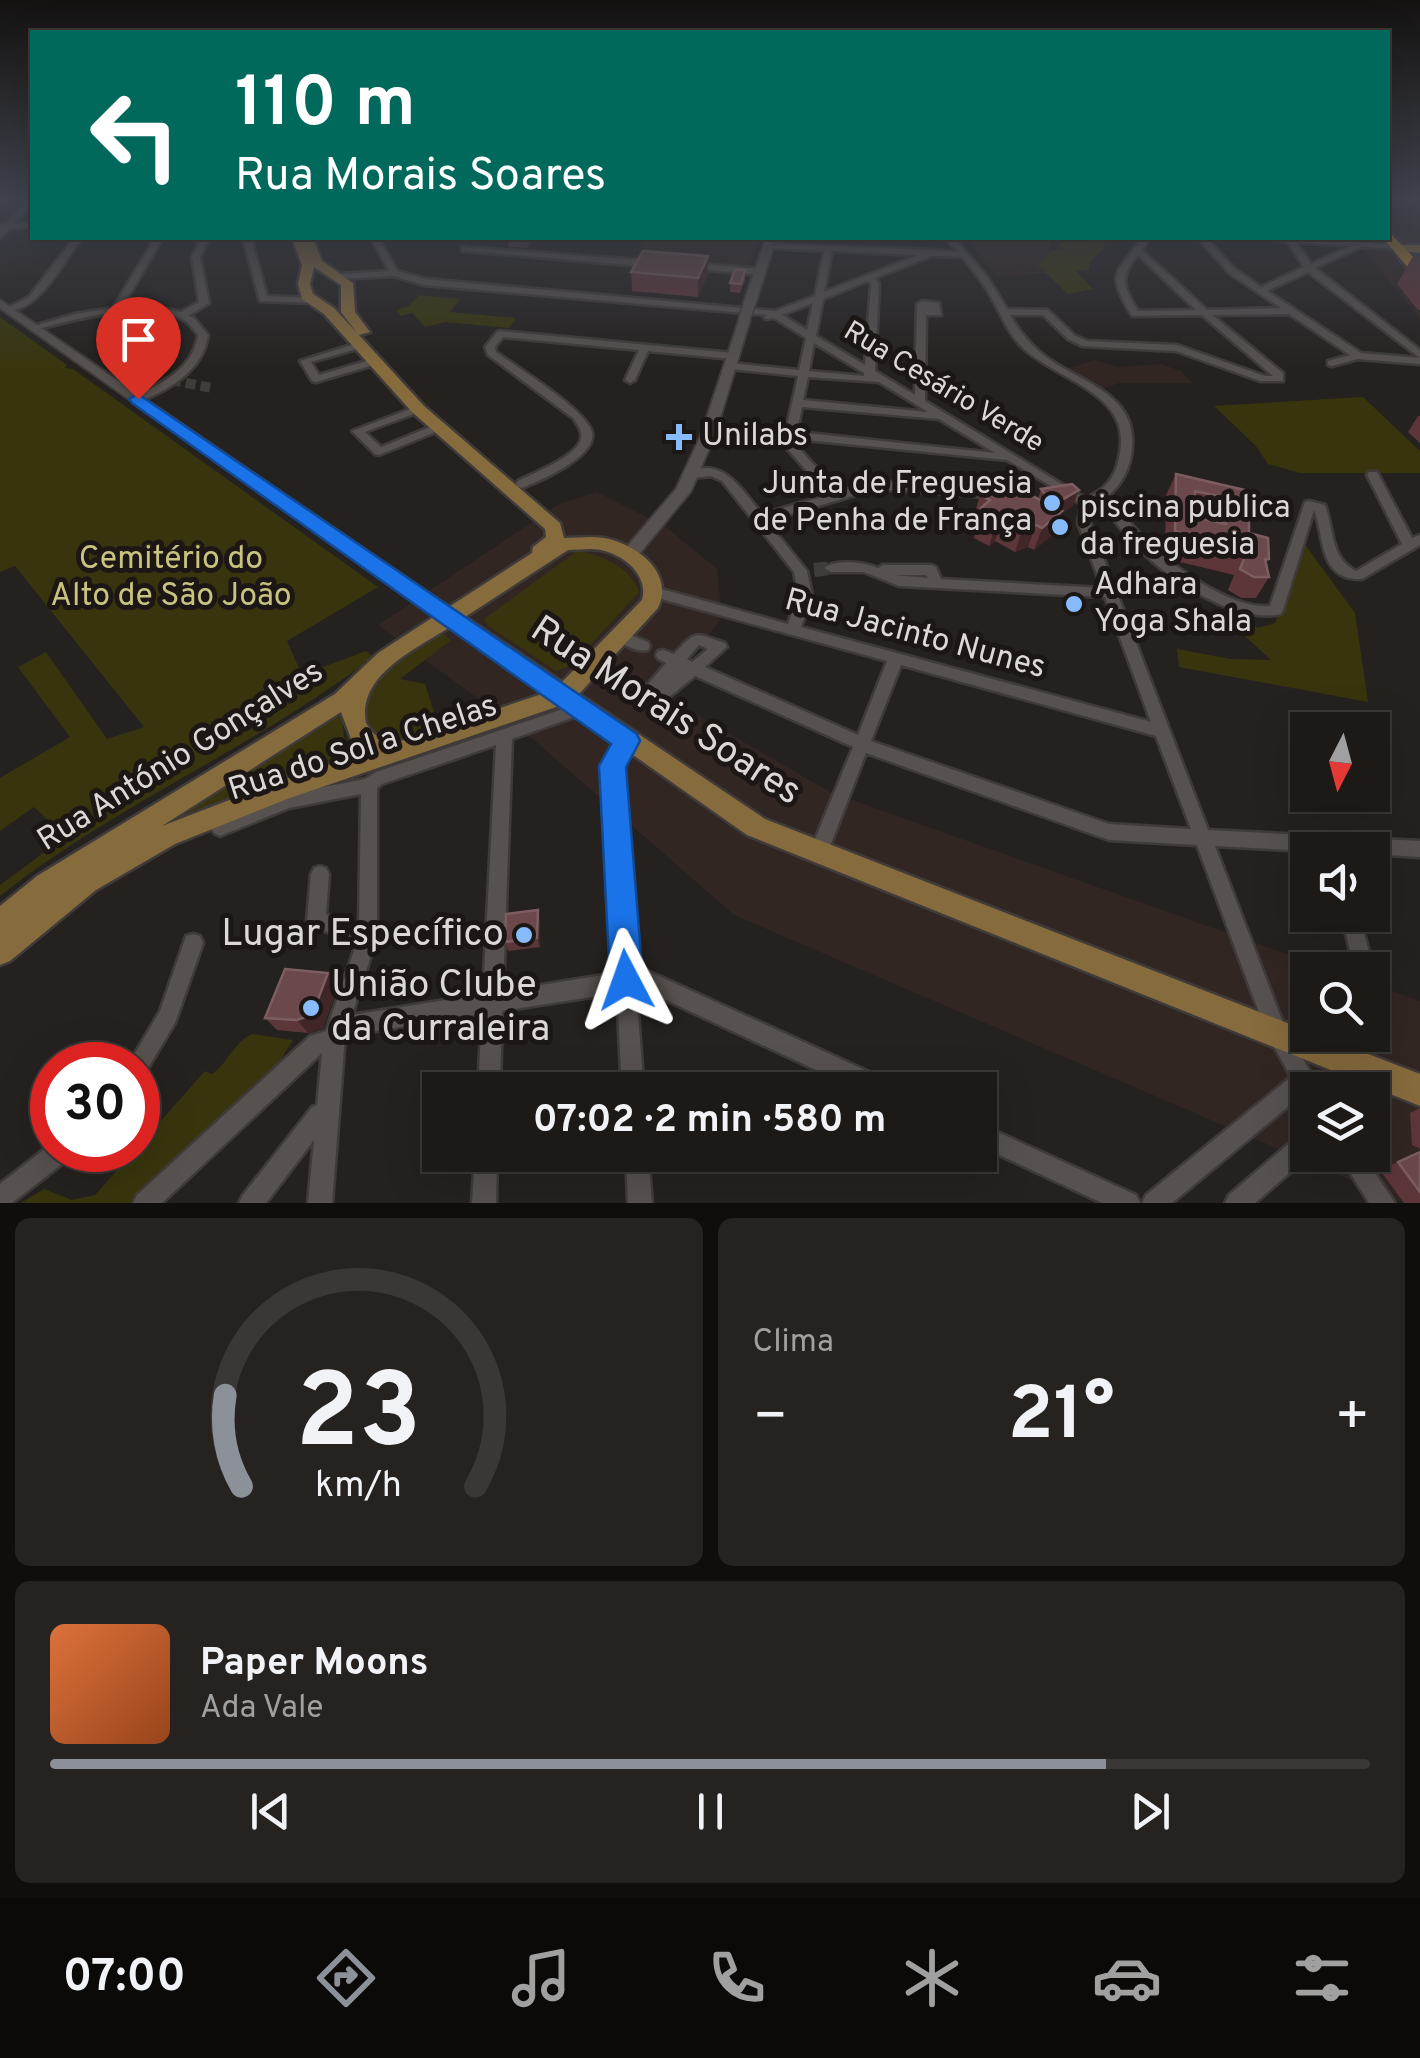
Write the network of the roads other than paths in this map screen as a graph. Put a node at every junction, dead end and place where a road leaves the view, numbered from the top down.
1 (63, 257) edge
2 (148, 257) edge
3 (196, 257) edge
4 (252, 257) edge
5 (305, 257) edge
6 (314, 257) edge
7 (387, 257) edge
8 (570, 257) edge
9 (765, 257) edge
10 (827, 257) edge
11 (923, 257) edge
12 (967, 257) edge
13 (1129, 257) edge
14 (1146, 257) edge
15 (1217, 257) edge
16 (1302, 257) edge
17 (1333, 257) edge
18 (644, 263) junction
19 (661, 264) edge
20 (678, 266) edge
21 (1309, 268) junction
22 (760, 272) junction
23 (399, 275) junction
24 (339, 276) junction
25 (637, 277) edge
26 (870, 278) junction
27 (304, 283) junction
28 (1260, 290) junction
29 (348, 293) junction
30 (819, 296) junction
31 (280, 299) junction
32 (315, 301) junction
33 (5, 306) edge
34 (116, 310) junction
35 (1289, 311) junction
36 (922, 312) dead end
37 (1002, 312) junction
38 (1206, 314) junction
39 (775, 315) junction
40 (181, 316) junction
41 (36, 328) junction
42 (810, 338) junction
43 (366, 344) junction
44 (645, 348) junction
45 (1358, 356) junction
46 (1420, 358) edge
47 (379, 360) junction
48 (731, 361) junction
49 (1332, 363) dead end
50 (804, 373) junction
51 (873, 377) junction
52 (630, 380) dead end
53 (138, 399) junction
54 (798, 403) junction
55 (920, 403) junction
56 (424, 406) junction
57 (942, 417) junction
58 (445, 425) junction
59 (791, 435) junction
60 (1010, 457) junction
61 (690, 474) junction
62 (1374, 475) dead end
63 (517, 487) junction
64 (1068, 492) junction
65 (836, 496) junction
66 (1015, 496) edge
67 (1041, 498) edge
68 (1094, 500) junction
69 (760, 519) junction
70 (1414, 542) edge
71 (598, 543) junction
72 (630, 554) junction
73 (533, 560) junction
74 (831, 568) tunnel mouth
75 (654, 592) junction
76 (1110, 593) junction
77 (449, 616) junction
78 (793, 630) junction
79 (621, 636) junction
80 (643, 646) dead end
81 (896, 658) junction
82 (677, 661) dead end
83 (361, 682) junction
84 (572, 703) junction
85 (1162, 731) junction
86 (504, 735) junction
87 (627, 741) junction
88 (862, 744) junction
89 (400, 753) junction
90 (369, 786) junction
91 (220, 828) dead end
92 (1203, 838) junction
93 (1290, 844) edge
94 (1390, 848) edge
95 (1420, 849) edge
96 (818, 854) junction
97 (320, 874) dead end
98 (0, 923) edge
99 (368, 937) junction
100 (193, 943) dead end
101 (0, 952) edge
102 (626, 980) junction
103 (492, 1002) junction
104 (336, 1033) junction
105 (1277, 1034) junction
106 (152, 1042) edge
107 (490, 1072) edge
108 (632, 1072) edge
109 (844, 1072) edge
110 (1299, 1072) edge
111 (1420, 1090) edge
112 (1290, 1098) edge
113 (324, 1116) junction
114 (997, 1143) edge
115 (1290, 1158) edge
116 (34, 1172) edge
117 (485, 1172) edge
118 (638, 1172) edge
119 (1362, 1172) edge
120 (0, 1198) edge
121 (144, 1203) edge
122 (251, 1203) edge
123 (320, 1203) edge
124 (484, 1203) edge
125 (640, 1203) edge
126 (1128, 1203) edge
127 (1154, 1203) edge
128 (1238, 1203) edge
129 (1383, 1203) edge

1 - 33 street
2 - 34 street
3 - 40 street
4 - 31 street
5 - 27 main road
6 - 24 main road
7 - 23 street
8 - 18 street
9 - 22 street
10 - 30 street
11 - 26 street
12 - 37 street
13 - 38 street
14 - 38 street
15 - 28 street
16 - 21 street
17 - 21 street
18 - 19 street
18 - 25 street
20 - 22 street
21 - 28 street
21 - 46 street
22 - 48 street, bridge
23 - 24 street
23 - 29 street
23 - 39 street
24 - 27 main road
24 - 29 main road
26 - 30 street
26 - 51 street
27 - 31 street
27 - 32 main road
28 - 35 street
29 - 32 main road
29 - 43 main road
30 - 39 street
30 - 42 street
31 - 32 street
32 - 43 main road
33 - 41 street, Rua Morais Soares
34 - 40 street
34 - 41 street
35 - 38 street
35 - 45 street
36 - 55 street
37 - 38 street
37 - 68 street
39 - 42 street, Rua Cesário Verde
40 - 53 street
41 - 53 street, Rua Morais Soares
42 - 50 street
42 - 51 street, Rua Cesário Verde
43 - 47 main road
43 - 47 street
44 - 48 street
44 - 52 street
44 - 63 street
45 - 46 street
45 - 49 street
47 - 56 main road
48 - 50 street
48 - 61 street
50 - 51 street
50 - 54 street
51 - 55 street, Rua Cesário Verde
53 - 77 street, Rua Morais Soares
54 - 57 street
54 - 59 street
55 - 57 street, Rua Cesário Verde
56 - 58 main road
56 - 58 street
57 - 60 street, Rua Cesário Verde
58 - 63 main road
59 - 60 street
59 - 65 street
60 - 64 street, Rua Cesário Verde
61 - 69 street
61 - 72 street
62 - 70 street
63 - 71 main road
63 - 73 main road
64 - 67 street
64 - 68 street, Rua Cesário Verde
65 - 66 street
65 - 69 street
68 - 70 street
68 - 76 street
69 - 78 street
71 - 72 main road
71 - 73 main road, Rua António Gonçalves
72 - 75 main road
73 - 77 main road, Rua António Gonçalves
74 - 76 street
75 - 78 street, Rua Jacinto Nunes
75 - 79 main road
76 - 85 street
77 - 83 main road, Rua António Gonçalves
77 - 84 main road, Rua Morais Soares
78 - 81 street, Rua Jacinto Nunes
79 - 80 street
79 - 84 main road
81 - 85 street, Rua Jacinto Nunes
81 - 88 street
82 - 88 street
83 - 89 main road
83 - 98 main road, Rua António Gonçalves
84 - 86 street, Rua do Sol a Chelas
84 - 87 main road, Rua Morais Soares
84 - 89 main road, Rua António Gonçalves
85 - 92 street
86 - 90 street, Rua do Sol a Chelas
86 - 103 street
87 - 96 main road, Rua Morais Soares
87 - 102 street
88 - 92 street
88 - 96 street
89 - 101 main road, Rua António Gonçalves
90 - 91 street, Rua do Sol a Chelas
90 - 99 street
92 - 93 street
92 - 105 street
94 - 95 street
96 - 105 main road, Rua Morais Soares
97 - 99 street
99 - 104 street
100 - 106 street
102 - 103 street
102 - 108 street
102 - 109 street
103 - 104 street
103 - 107 street
104 - 113 street
104 - 121 street
105 - 110 street
105 - 111 main road, Rua Morais Soares
112 - 127 street
113 - 122 street
113 - 123 street
114 - 126 street
115 - 128 street
116 - 120 street
117 - 124 street
118 - 125 street
119 - 129 street

